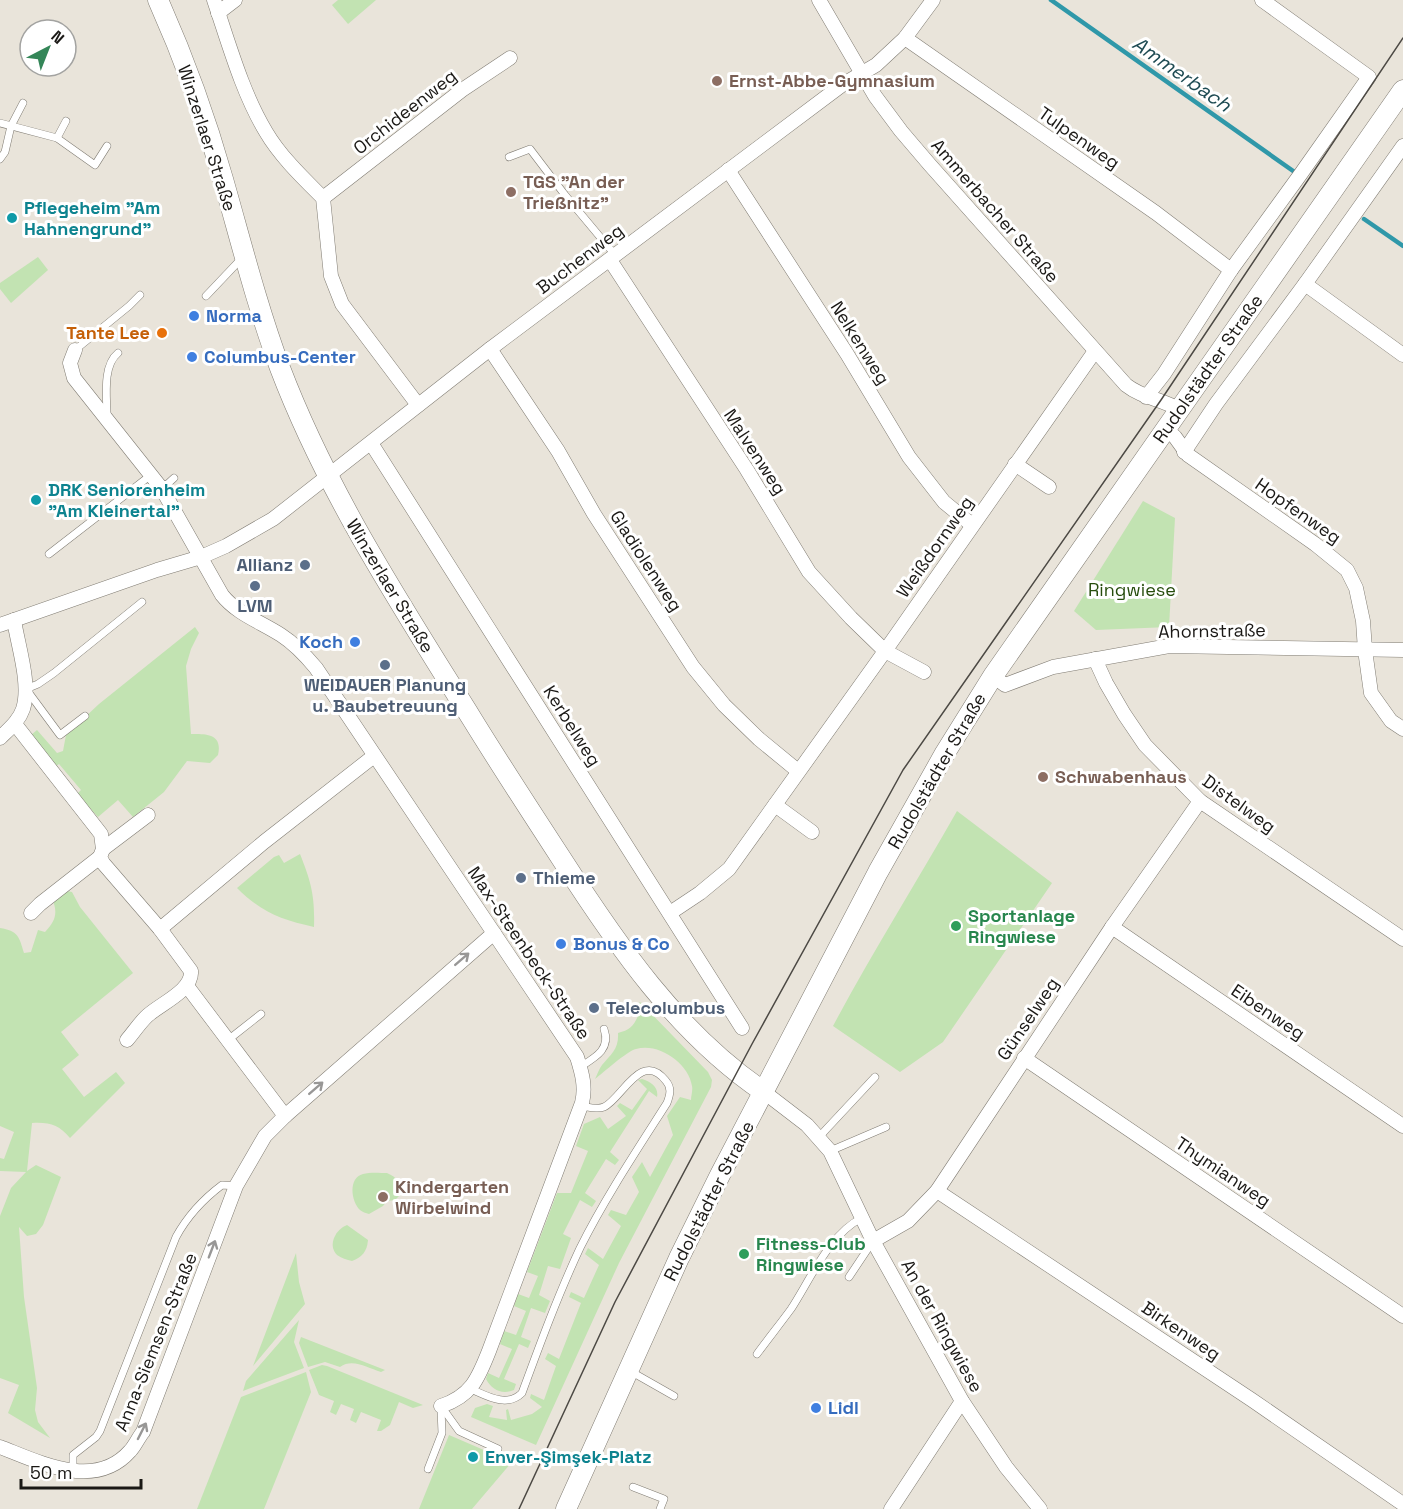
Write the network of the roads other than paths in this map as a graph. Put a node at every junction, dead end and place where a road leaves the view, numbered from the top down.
1 (158, 0) edge
2 (235, 0) edge
3 (819, 0) edge
4 (933, 0) edge
5 (1262, 0) edge
6 (216, 7) edge
7 (905, 38) junction
8 (510, 58) dead end
9 (862, 74) junction
10 (1403, 90) edge
11 (23, 103) dead end
12 (66, 122) dead end
13 (0, 123) edge
14 (11, 126) junction
15 (57, 138) junction
16 (1403, 146) edge
17 (107, 147) dead end
18 (509, 157) dead end
19 (0, 159) edge
20 (728, 170) junction
21 (324, 198) junction
22 (243, 256) junction
23 (613, 258) junction
24 (1231, 270) junction
25 (1305, 284) junction
26 (140, 295) dead end
27 (206, 296) dead end
28 (490, 349) junction
29 (75, 350) joint
30 (1095, 351) junction
31 (118, 353) dead end
32 (1403, 355) edge
33 (1146, 397) junction
34 (418, 405) junction
35 (1179, 410) junction
36 (107, 419) junction
37 (1166, 429) junction
38 (371, 443) junction
39 (1188, 455) junction
40 (1015, 465) junction
41 (151, 475) junction
42 (328, 477) junction
43 (174, 478) dead end
44 (1049, 487) dead end
45 (162, 489) junction
46 (972, 525) junction
47 (49, 554) dead end
48 (201, 557) junction
49 (142, 602) dead end
50 (7, 622) edge
51 (1365, 650) junction
52 (1403, 650) edge
53 (885, 651) junction
54 (1095, 659) junction
55 (924, 672) dead end
56 (993, 676) junction
57 (26, 689) junction
58 (85, 716) dead end
59 (15, 724) junction
60 (1403, 729) edge
61 (0, 738) edge
62 (374, 756) junction
63 (798, 771) junction
64 (1200, 801) junction
65 (775, 805) junction
66 (148, 815) dead end
67 (812, 832) dead end
68 (102, 853) junction
69 (31, 913) dead end
70 (670, 913) junction
71 (1112, 927) junction
72 (160, 929) junction
73 (494, 933) junction
74 (1403, 939) edge
75 (187, 986) junction
76 (261, 1014) dead end
77 (742, 1028) dead end
78 (604, 1029) dead end
79 (127, 1040) dead end
80 (228, 1040) junction
81 (1024, 1058) junction
82 (580, 1067) junction
83 (875, 1077) dead end
84 (764, 1092) junction
85 (581, 1106) junction
86 (285, 1116) junction
87 (1403, 1126) edge
88 (886, 1127) dead end
89 (819, 1137) junction
90 (830, 1151) junction
91 (236, 1186) junction
92 (936, 1191) junction
93 (862, 1218) junction
94 (873, 1241) junction
95 (849, 1276) dead end
96 (1403, 1316) edge
97 (757, 1354) dead end
98 (628, 1370) junction
99 (471, 1389) junction
100 (674, 1396) dead end
101 (962, 1401) junction
102 (441, 1406) junction
103 (0, 1447) edge
104 (498, 1449) dead end
105 (429, 1469) dead end
106 (73, 1472) junction
107 (633, 1487) dead end
108 (1403, 1504) edge
109 (566, 1509) edge
110 (660, 1509) edge
111 (891, 1509) edge
112 (1040, 1509) edge

1 - 22 main road, Winzerlaer Straße
2 - 6 street
3 - 9 street, Ammerbacher Straße
4 - 7 street, Buchenweg
5 - 24 street
6 - 21 street
7 - 9 street, Buchenweg
7 - 24 street, Tulpenweg
8 - 21 street, Orchideenweg
9 - 20 street, Buchenweg
9 - 30 street, Ammerbacher Straße
10 - 35 main road, Rudolstädter Straße
11 - 14 lane
12 - 15 lane
13 - 14 lane
14 - 15 lane
14 - 19 lane
15 - 17 lane
16 - 25 street, Rudolstädter Straße
18 - 23 lane
20 - 23 street, Buchenweg
20 - 46 street, Nelkenweg
21 - 34 street
22 - 27 lane
22 - 42 main road, Winzerlaer Straße
23 - 28 street, Buchenweg
23 - 53 street, Malvenweg
24 - 33 street
25 - 32 street
25 - 39 street, Rudolstädter Straße
26 - 29 lane
28 - 34 street, Buchenweg
28 - 63 street, Gladiolenweg
29 - 36 street, Max-Steenbeck-Straße
30 - 33 street, Ammerbacher Straße
30 - 40 street, Weißdornweg
31 - 36 lane
33 - 35 street, Ammerbacher Straße
34 - 38 street, Buchenweg
35 - 37 main road, Rudolstädter Straße
36 - 41 street, Max-Steenbeck-Straße
37 - 39 street, Hopfenweg
37 - 56 main road, Rudolstädter Straße
38 - 42 street, Buchenweg
38 - 70 street, Kerbelweg
39 - 51 street, Hopfenweg
40 - 44 street
40 - 46 street, Weißdornweg
41 - 45 street, Max-Steenbeck-Straße
41 - 47 lane
42 - 48 street, Buchenweg
42 - 84 main road, Winzerlaer Straße
43 - 45 lane
45 - 48 street, Max-Steenbeck-Straße
46 - 53 street, Weißdornweg
48 - 50 street, Buchenweg
48 - 62 street, Max-Steenbeck-Straße
49 - 57 lane
50 - 57 street
51 - 52 street, Ahornstraße
51 - 54 street, Ahornstraße
51 - 60 street, Hopfenweg
53 - 55 street
53 - 63 street, Weißdornweg
54 - 56 street, Ahornstraße
54 - 64 street, Distelweg
56 - 84 main road, Rudolstädter Straße
57 - 58 lane
57 - 59 street
59 - 61 street
59 - 68 street
62 - 72 street
62 - 73 street, Max-Steenbeck-Straße
63 - 65 street, Weißdornweg
64 - 71 street, Günselweg
64 - 74 street, Distelweg
65 - 67 street
65 - 70 street, Weißdornweg
66 - 68 street
68 - 69 street
68 - 72 street
70 - 77 street, Kerbelweg
71 - 81 street, Günselweg
71 - 87 street, Eibenweg
72 - 75 street
73 - 82 street, Max-Steenbeck-Straße
86 -> 73 street, Anna-Siemsen-Straße
75 - 79 street
75 - 80 street
76 - 80 lane
78 - 82 lane
80 - 86 street
81 - 92 street, Günselweg
81 - 96 street, Thymianweg
82 - 85 street, Max-Steenbeck-Straße
83 - 89 lane
84 - 89 street, An der Ringwiese
84 - 98 main road, Rudolstädter Straße
85 - 99 street, Max-Steenbeck-Straße
85 - 99 lane
86 - 91 street, Anna-Siemsen-Straße
88 - 90 lane
89 - 90 street, An der Ringwiese
90 - 93 street, An der Ringwiese
91 - 106 lane, Anna-Siemsen-Straße
106 -> 91 street, Anna-Siemsen-Straße
92 - 94 street, Günselweg
92 - 108 street, Birkenweg
93 - 94 street, An der Ringwiese
93 - 97 lane
94 - 95 lane
94 - 101 street, An der Ringwiese
98 - 100 lane
98 - 109 main road, Rudolstädter Straße
99 - 102 street
101 - 111 street
101 - 112 street, An der Ringwiese
102 - 104 lane
102 - 105 lane
103 - 106 street, Anna-Siemsen-Straße
107 - 110 lane

